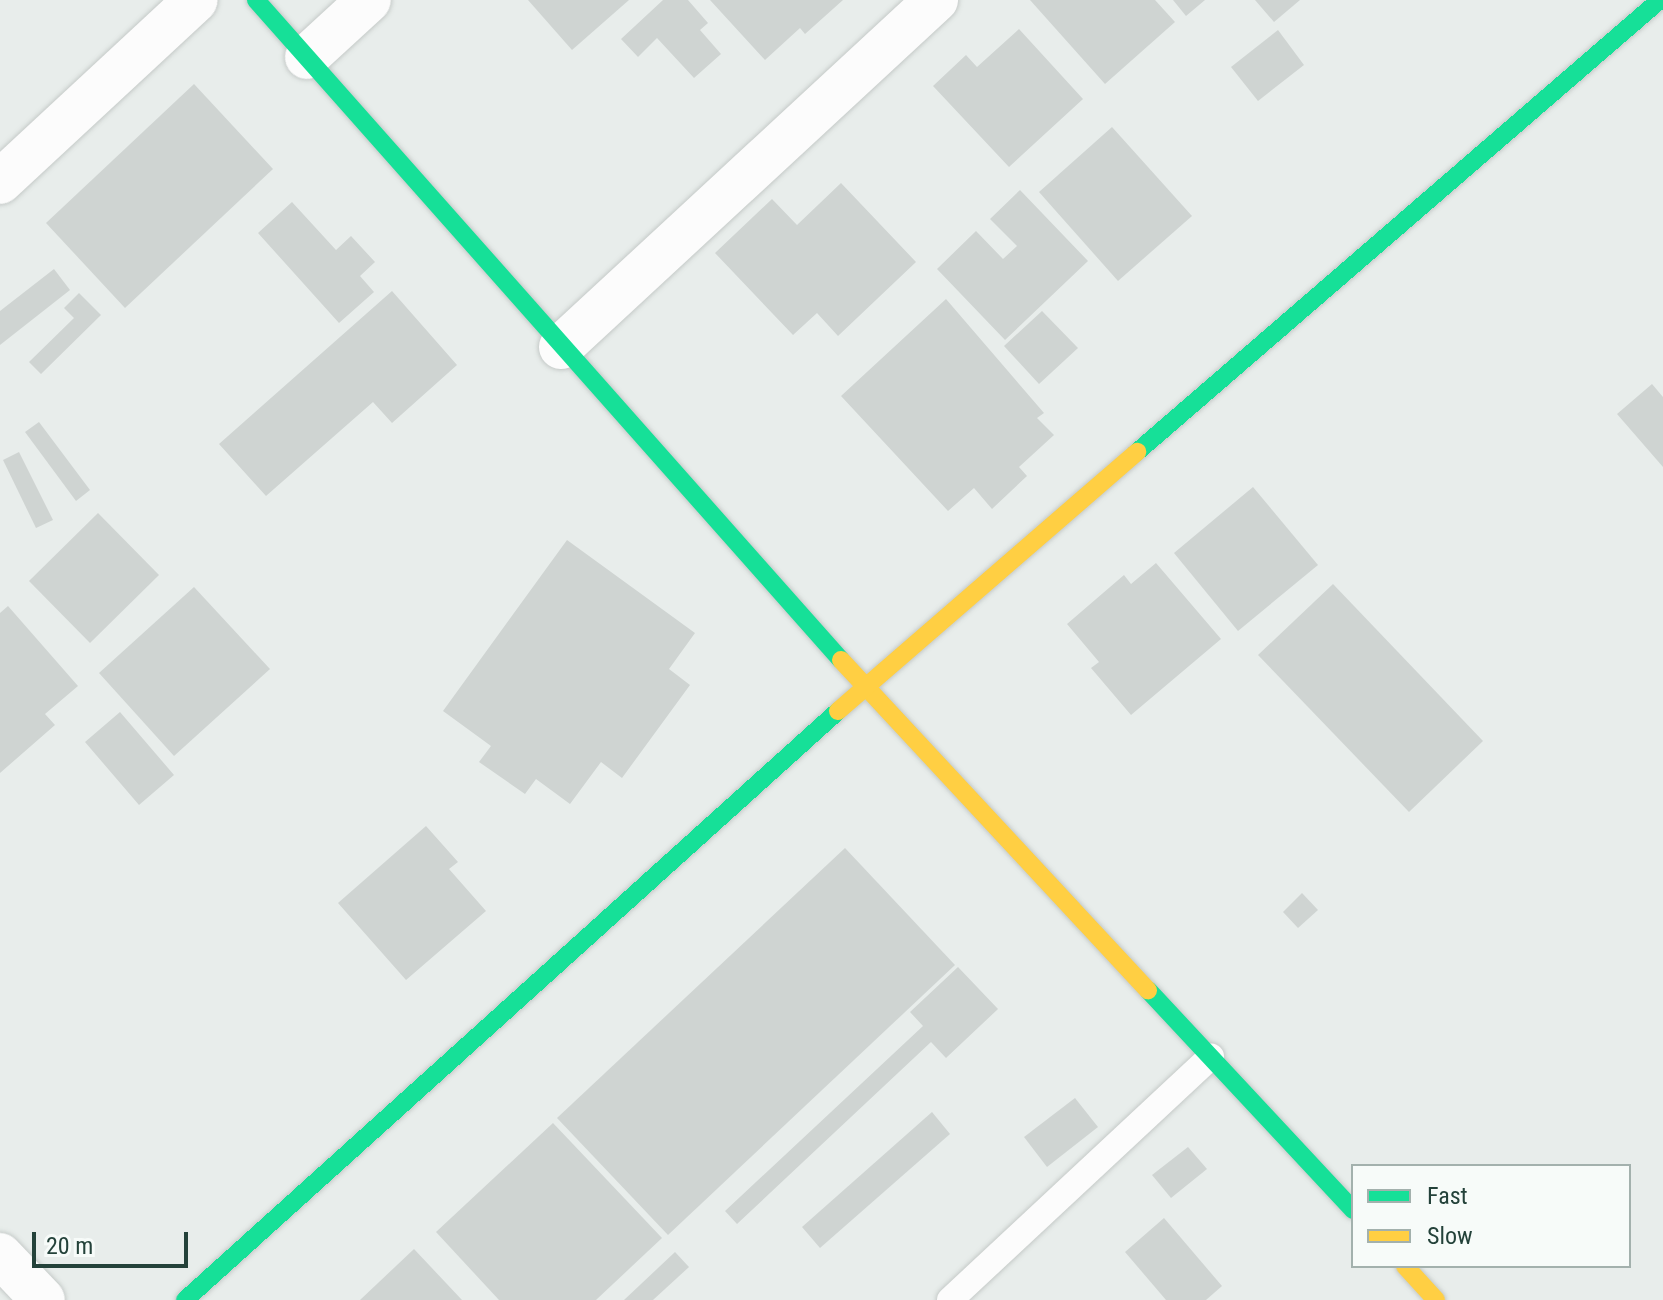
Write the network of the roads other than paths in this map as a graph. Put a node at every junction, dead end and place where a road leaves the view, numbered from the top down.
1 (196, 0) edge
2 (256, 0) edge
3 (369, 0) edge
4 (936, 0) edge
5 (1660, 0) edge
6 (307, 57) junction
7 (0, 182) edge
8 (561, 347) junction
9 (865, 687) junction
10 (1211, 1057) junction
11 (1351, 1208) edge
12 (0, 1255) edge
13 (1407, 1268) edge
14 (43, 1300) edge
15 (185, 1300) edge
16 (950, 1300) edge
17 (1436, 1300) edge

1 - 7 street
2 - 6 street
3 - 6 street
4 - 8 street
5 - 9 street
6 - 8 street
8 - 9 street
9 - 10 street
9 - 15 street
10 - 11 street
10 - 16 lane
12 - 14 street
13 - 17 street

